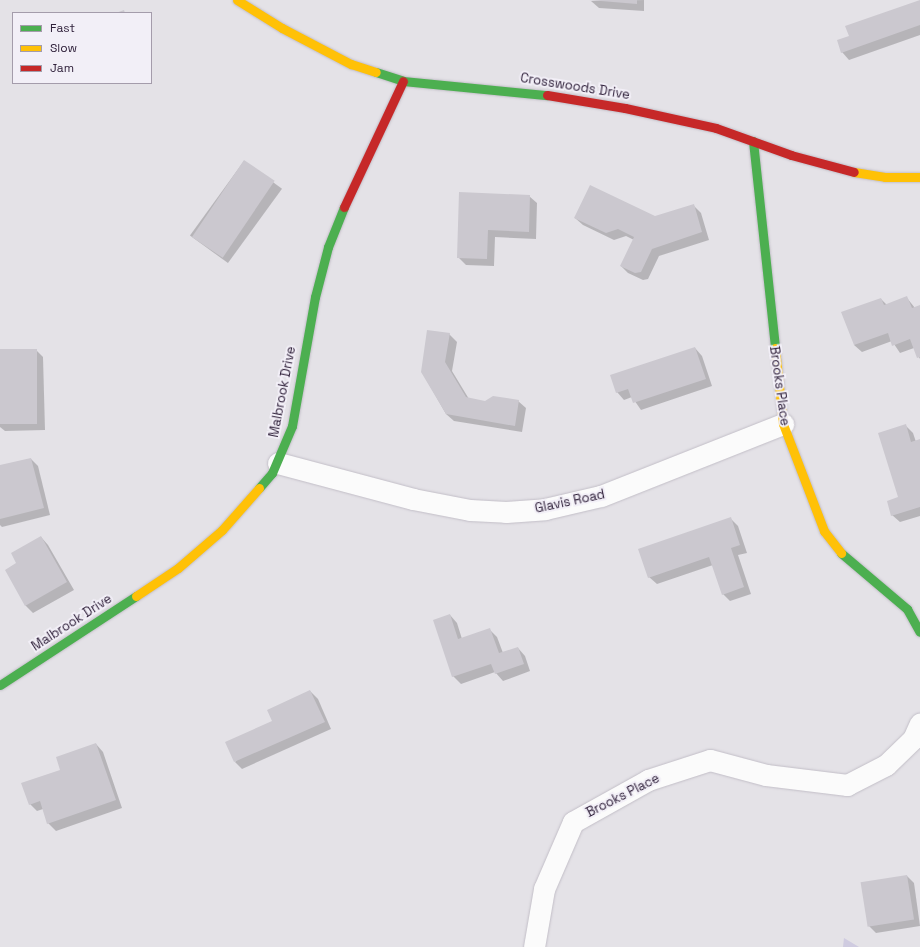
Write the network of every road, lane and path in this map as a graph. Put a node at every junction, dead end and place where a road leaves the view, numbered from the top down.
1 (237, 0) edge
2 (403, 81) junction
3 (752, 141) junction
4 (920, 177) edge
5 (783, 424) junction
6 (278, 464) junction
7 (920, 632) edge
8 (0, 685) edge
9 (920, 724) edge
10 (534, 947) edge

1 - 2 street, Crosswoods Drive
2 - 3 street, Crosswoods Drive
2 - 6 street, Malbrook Drive
3 - 4 street, Crosswoods Drive
3 - 5 street, Brooks Place
5 - 6 street, Glavis Road
5 - 7 street, Brooks Place
6 - 8 street, Malbrook Drive
9 - 10 street, Brooks Place

